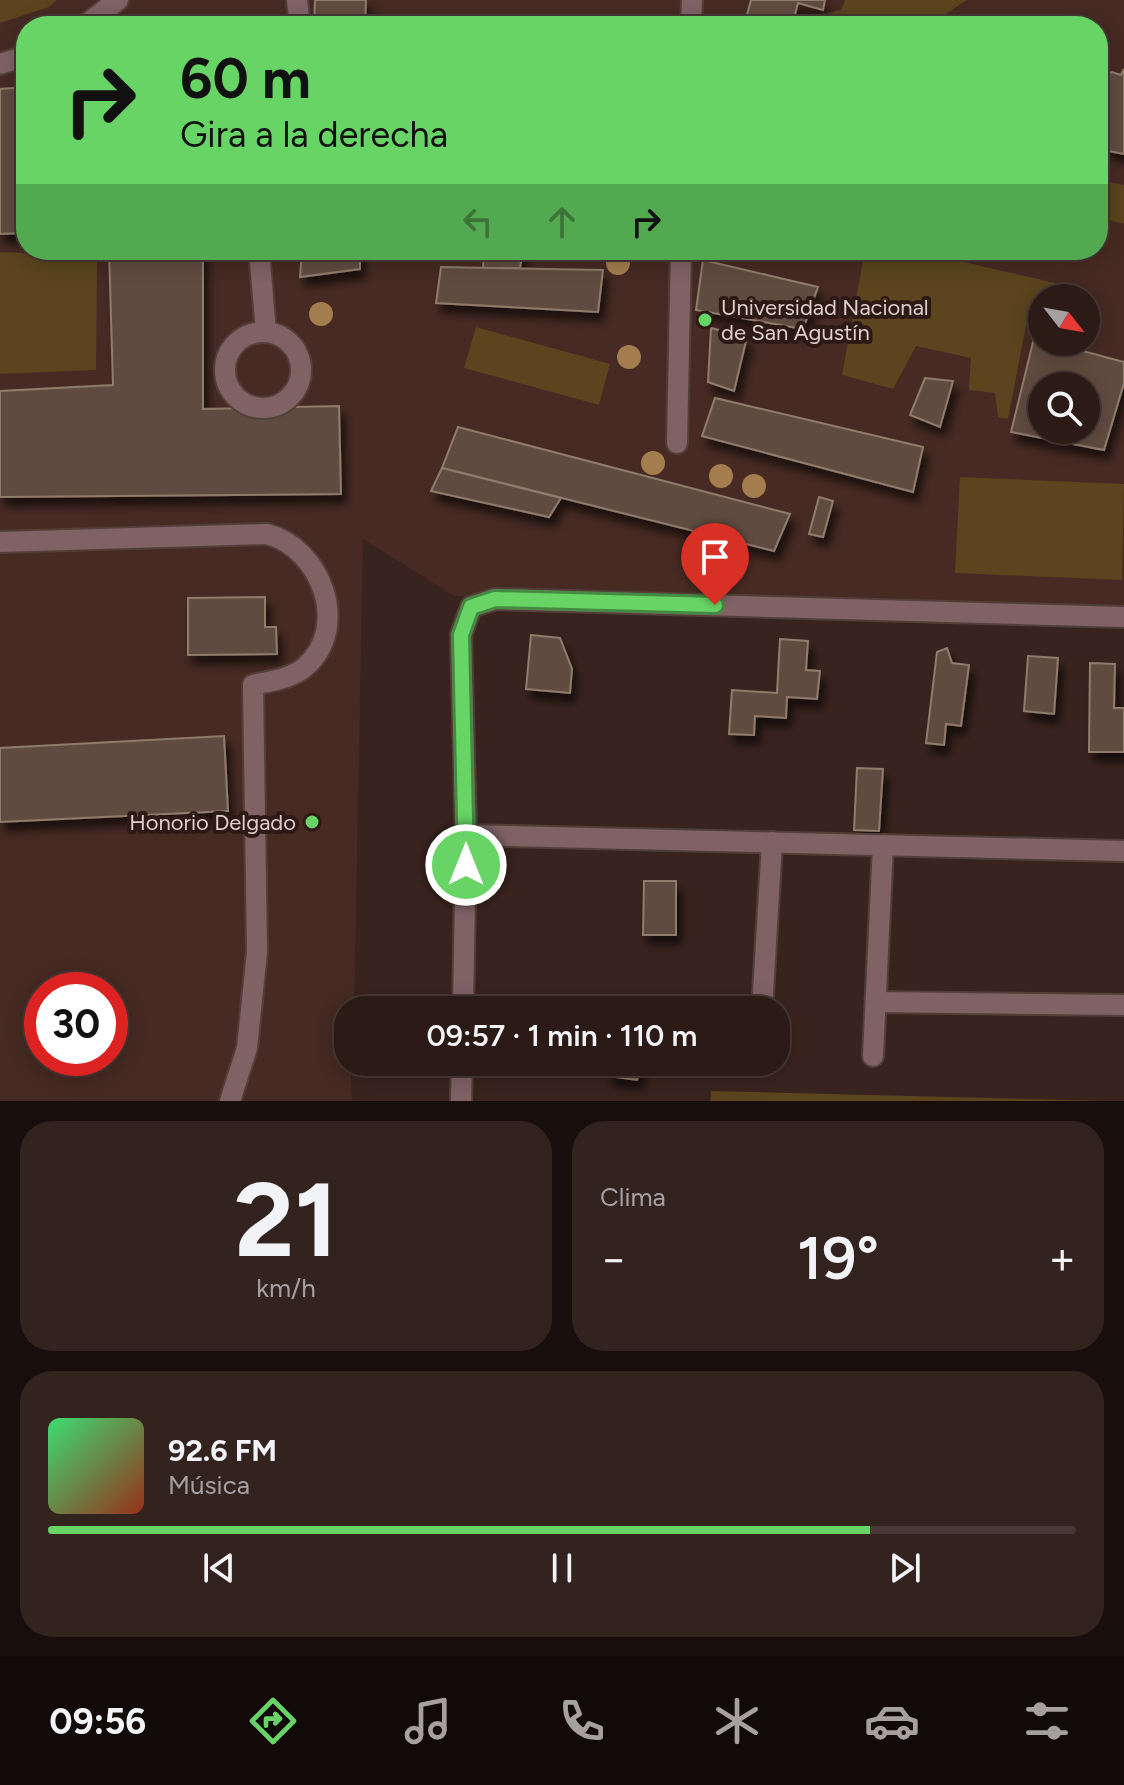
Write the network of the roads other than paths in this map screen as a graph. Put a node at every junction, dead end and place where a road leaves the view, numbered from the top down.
1 (118, 0) edge
2 (97, 16) edge
3 (260, 260) edge
4 (681, 260) edge
5 (266, 332) dead end
6 (677, 443) dead end
7 (0, 542) edge
8 (1124, 617) edge
9 (466, 835) junction
10 (772, 842) junction
11 (883, 845) junction
12 (1124, 851) edge
13 (463, 996) edge
14 (763, 996) edge
15 (876, 1002) junction
16 (1124, 1005) edge
17 (873, 1056) dead end
18 (462, 1076) edge
19 (230, 1101) edge
20 (461, 1101) edge

1 - 2 street
3 - 5 street
4 - 6 street
7 - 19 street
8 - 9 street
9 - 10 street
9 - 13 street
10 - 11 street
10 - 14 street
11 - 12 street
11 - 15 street
15 - 16 street
15 - 17 street
18 - 20 street

